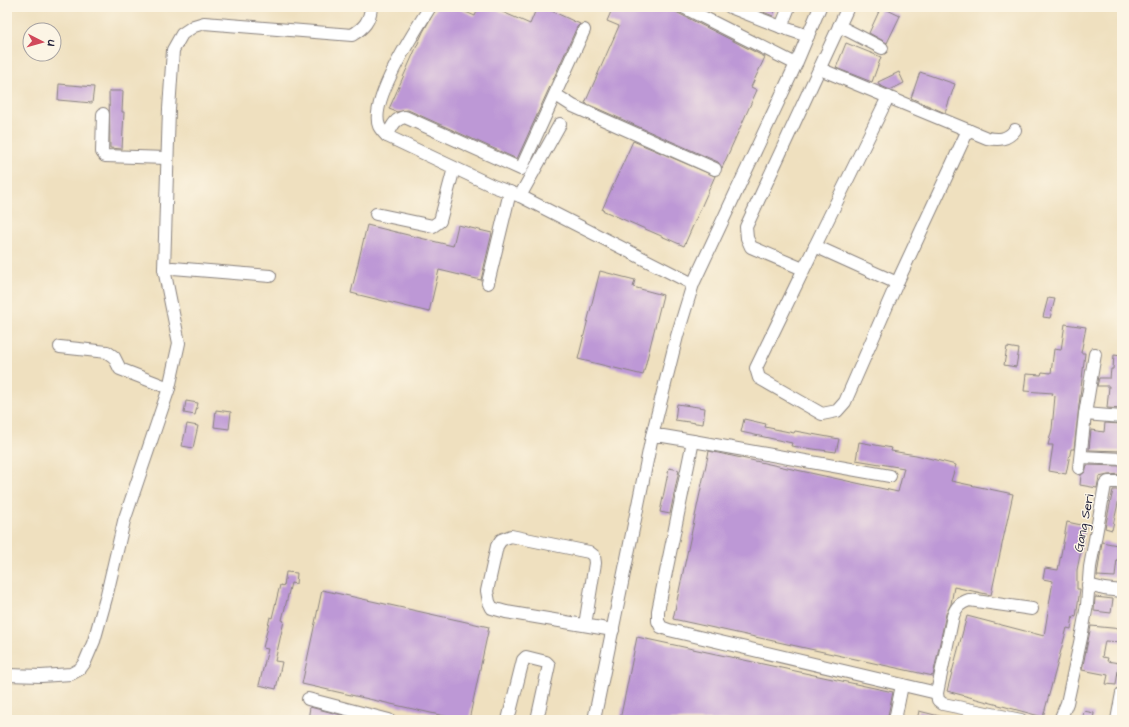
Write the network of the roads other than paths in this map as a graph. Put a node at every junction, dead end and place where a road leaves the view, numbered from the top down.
1 (371, 7) edge
2 (430, 7) edge
3 (683, 7) edge
4 (730, 7) edge
5 (789, 7) edge
6 (820, 7) edge
7 (848, 7) edge
8 (839, 26) junction
9 (781, 27) junction
10 (584, 30) dead end
11 (808, 36) junction
12 (882, 48) dead end
13 (796, 64) junction
14 (820, 69) junction
15 (556, 95) junction
16 (888, 97) junction
17 (103, 114) dead end
18 (560, 124) dead end
19 (968, 130) junction
20 (1015, 130) dead end
21 (387, 136) junction
22 (167, 158) junction
23 (454, 168) junction
24 (715, 169) dead end
25 (515, 194) junction
26 (376, 214) dead end
27 (815, 246) junction
28 (803, 269) junction
29 (164, 270) junction
30 (270, 276) dead end
31 (488, 283) dead end
32 (897, 283) junction
33 (693, 284) junction
34 (60, 347) dead end
35 (1095, 354) dead end
36 (169, 388) junction
37 (1085, 414) junction
38 (1122, 417) edge
39 (652, 436) junction
40 (694, 441) junction
41 (1122, 459) edge
42 (890, 476) dead end
43 (1122, 482) edge
44 (1088, 584) junction
45 (1122, 591) edge
46 (1032, 609) dead end
47 (585, 625) junction
48 (613, 630) junction
49 (7, 675) edge
50 (902, 685) junction
51 (936, 693) junction
52 (1122, 693) edge
53 (308, 699) dead end
54 (390, 720) edge
55 (508, 720) edge
56 (537, 720) edge
57 (594, 720) edge
58 (895, 720) edge
59 (1021, 720) edge
60 (1060, 720) edge
61 (1118, 720) edge

1 - 22 street
2 - 21 street
3 - 13 street
4 - 9 street
5 - 9 street
6 - 11 street
7 - 8 street
8 - 12 street
8 - 14 street
9 - 11 street
10 - 15 street
11 - 13 street
13 - 33 street
14 - 16 street
14 - 28 street
15 - 21 street
15 - 24 street
16 - 19 street
16 - 27 street
17 - 22 street
18 - 25 street
19 - 20 street
19 - 32 street
21 - 23 street
22 - 29 street
23 - 25 street
23 - 26 street
25 - 31 street
25 - 33 street
27 - 28 street
27 - 32 street
28 - 32 street
29 - 30 street
29 - 36 street
33 - 39 street
34 - 36 street
35 - 37 street
36 - 49 street
37 - 38 street
37 - 41 street
39 - 40 street
39 - 48 street
40 - 42 street
40 - 50 street
43 - 44 street, Gang Seri
44 - 45 street
44 - 60 street
46 - 51 street
47 - 47 street
47 - 48 street
48 - 57 street
50 - 51 street
50 - 58 street
51 - 59 street
52 - 61 street
53 - 54 street
55 - 56 street

